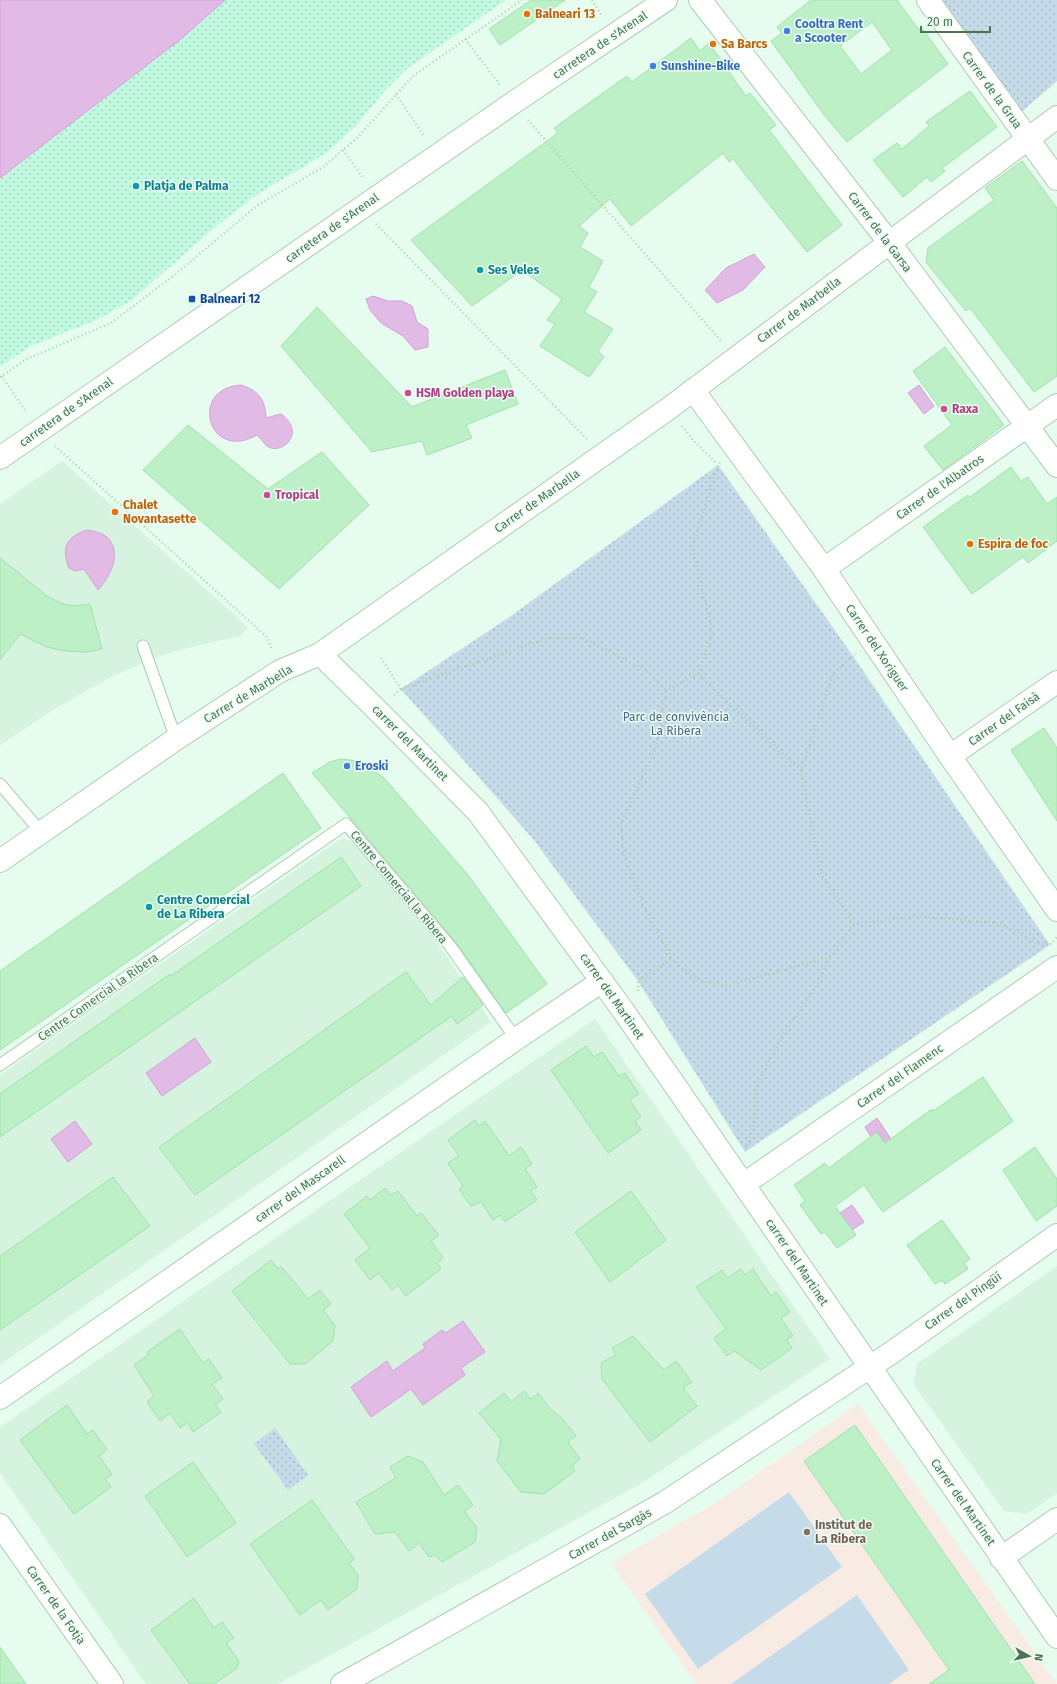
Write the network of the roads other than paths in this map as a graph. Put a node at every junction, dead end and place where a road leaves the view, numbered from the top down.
1 (666, 0) edge
2 (700, 0) edge
3 (928, 0) edge
4 (1057, 117) edge
5 (1027, 139) junction
6 (1057, 179) edge
7 (889, 242) junction
8 (693, 390) junction
9 (1057, 405) edge
10 (1027, 426) junction
11 (0, 458) edge
12 (1057, 466) edge
13 (824, 569) junction
14 (142, 646) dead end
15 (320, 654) junction
16 (1057, 682) edge
17 (176, 739) junction
18 (950, 756) junction
19 (0, 784) edge
20 (40, 832) junction
21 (0, 861) edge
22 (1057, 910) edge
23 (1057, 967) edge
24 (602, 981) junction
25 (516, 1039) junction
26 (0, 1065) edge
27 (744, 1184) junction
28 (1057, 1235) edge
29 (869, 1366) junction
30 (0, 1398) edge
31 (1057, 1519) edge
32 (0, 1525) edge
33 (1001, 1558) junction
34 (1057, 1637) edge
35 (112, 1684) edge
36 (342, 1684) edge

1 - 11 street, carretera de s'Arenal
2 - 7 street, Carrer de la Garsa
3 - 5 street, Carrer de la Grua
4 - 5 street, Carrer de Marbella
5 - 6 street, Carrer de la Grua
5 - 7 street, Carrer de Marbella
7 - 8 street, Carrer de Marbella
7 - 10 street, Carrer de la Garsa
8 - 13 street, Carrer del Xoriguer
8 - 15 street, Carrer de Marbella
9 - 10 street, Carrer de l'Albatros
10 - 12 street, Carrer de la Garsa
10 - 13 street, Carrer de l'Albatros
13 - 18 street, Carrer del Xoriguer
14 - 17 lane
15 - 17 street, Carrer de Marbella
15 - 24 street, carrer del Martinet
16 - 18 street, Carrer del Faisà
17 - 20 street, Carrer de Marbella
18 - 22 street, Carrer del Xoriguer
19 - 20 lane
20 - 21 street, Carrer de Marbella
23 - 27 street, Carrer del Flamenc
24 - 25 street, carrer del Mascarell
24 - 27 street, carrer del Martinet
25 - 26 lane, Centre Comercial la Ribera
25 - 30 street, carrer del Mascarell
27 - 29 street, carrer del Martinet
28 - 29 street, Carrer del Pingüí
29 - 33 street, Carrer del Martinet
29 - 36 street, Carrer del Sargàs
31 - 33 street
32 - 35 street, Carrer de la Fotja
33 - 34 street, Carrer del Martinet

